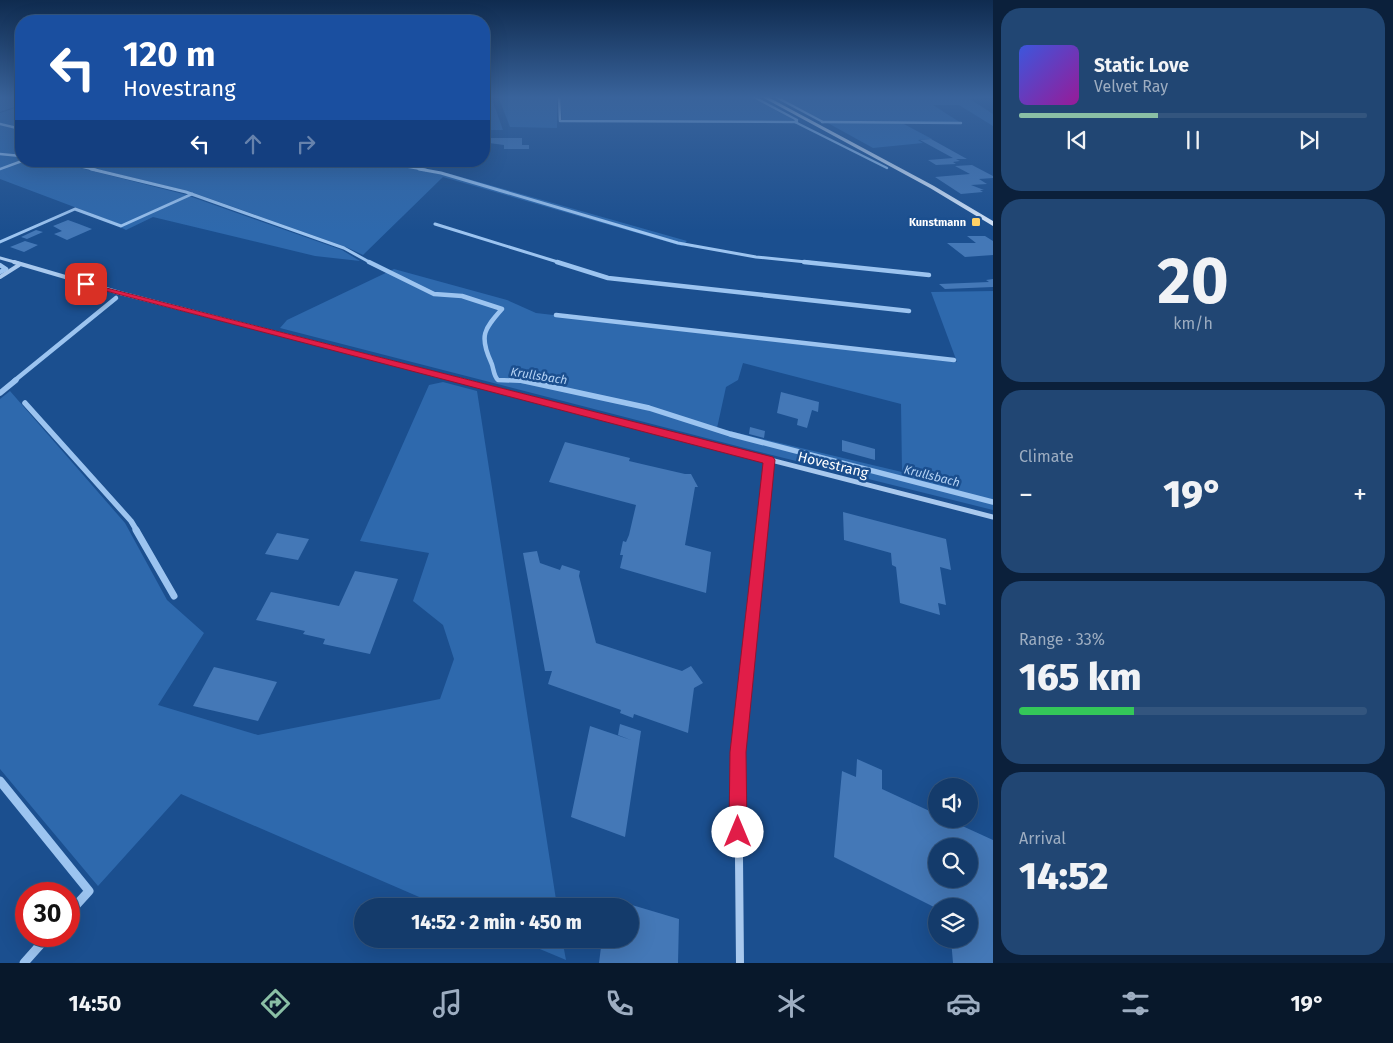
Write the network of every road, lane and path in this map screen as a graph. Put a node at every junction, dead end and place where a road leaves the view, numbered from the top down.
1 (846, 141) edge
2 (993, 224) edge
3 (0, 258) edge
4 (19, 265) junction
5 (0, 277) edge
6 (769, 460) junction
7 (993, 517) edge
8 (740, 963) edge

1 - 2 main road
3 - 4 street, Hovestrang
4 - 5 street
4 - 6 street, Hovestrang
6 - 7 street, Hovestrang
6 - 8 street

